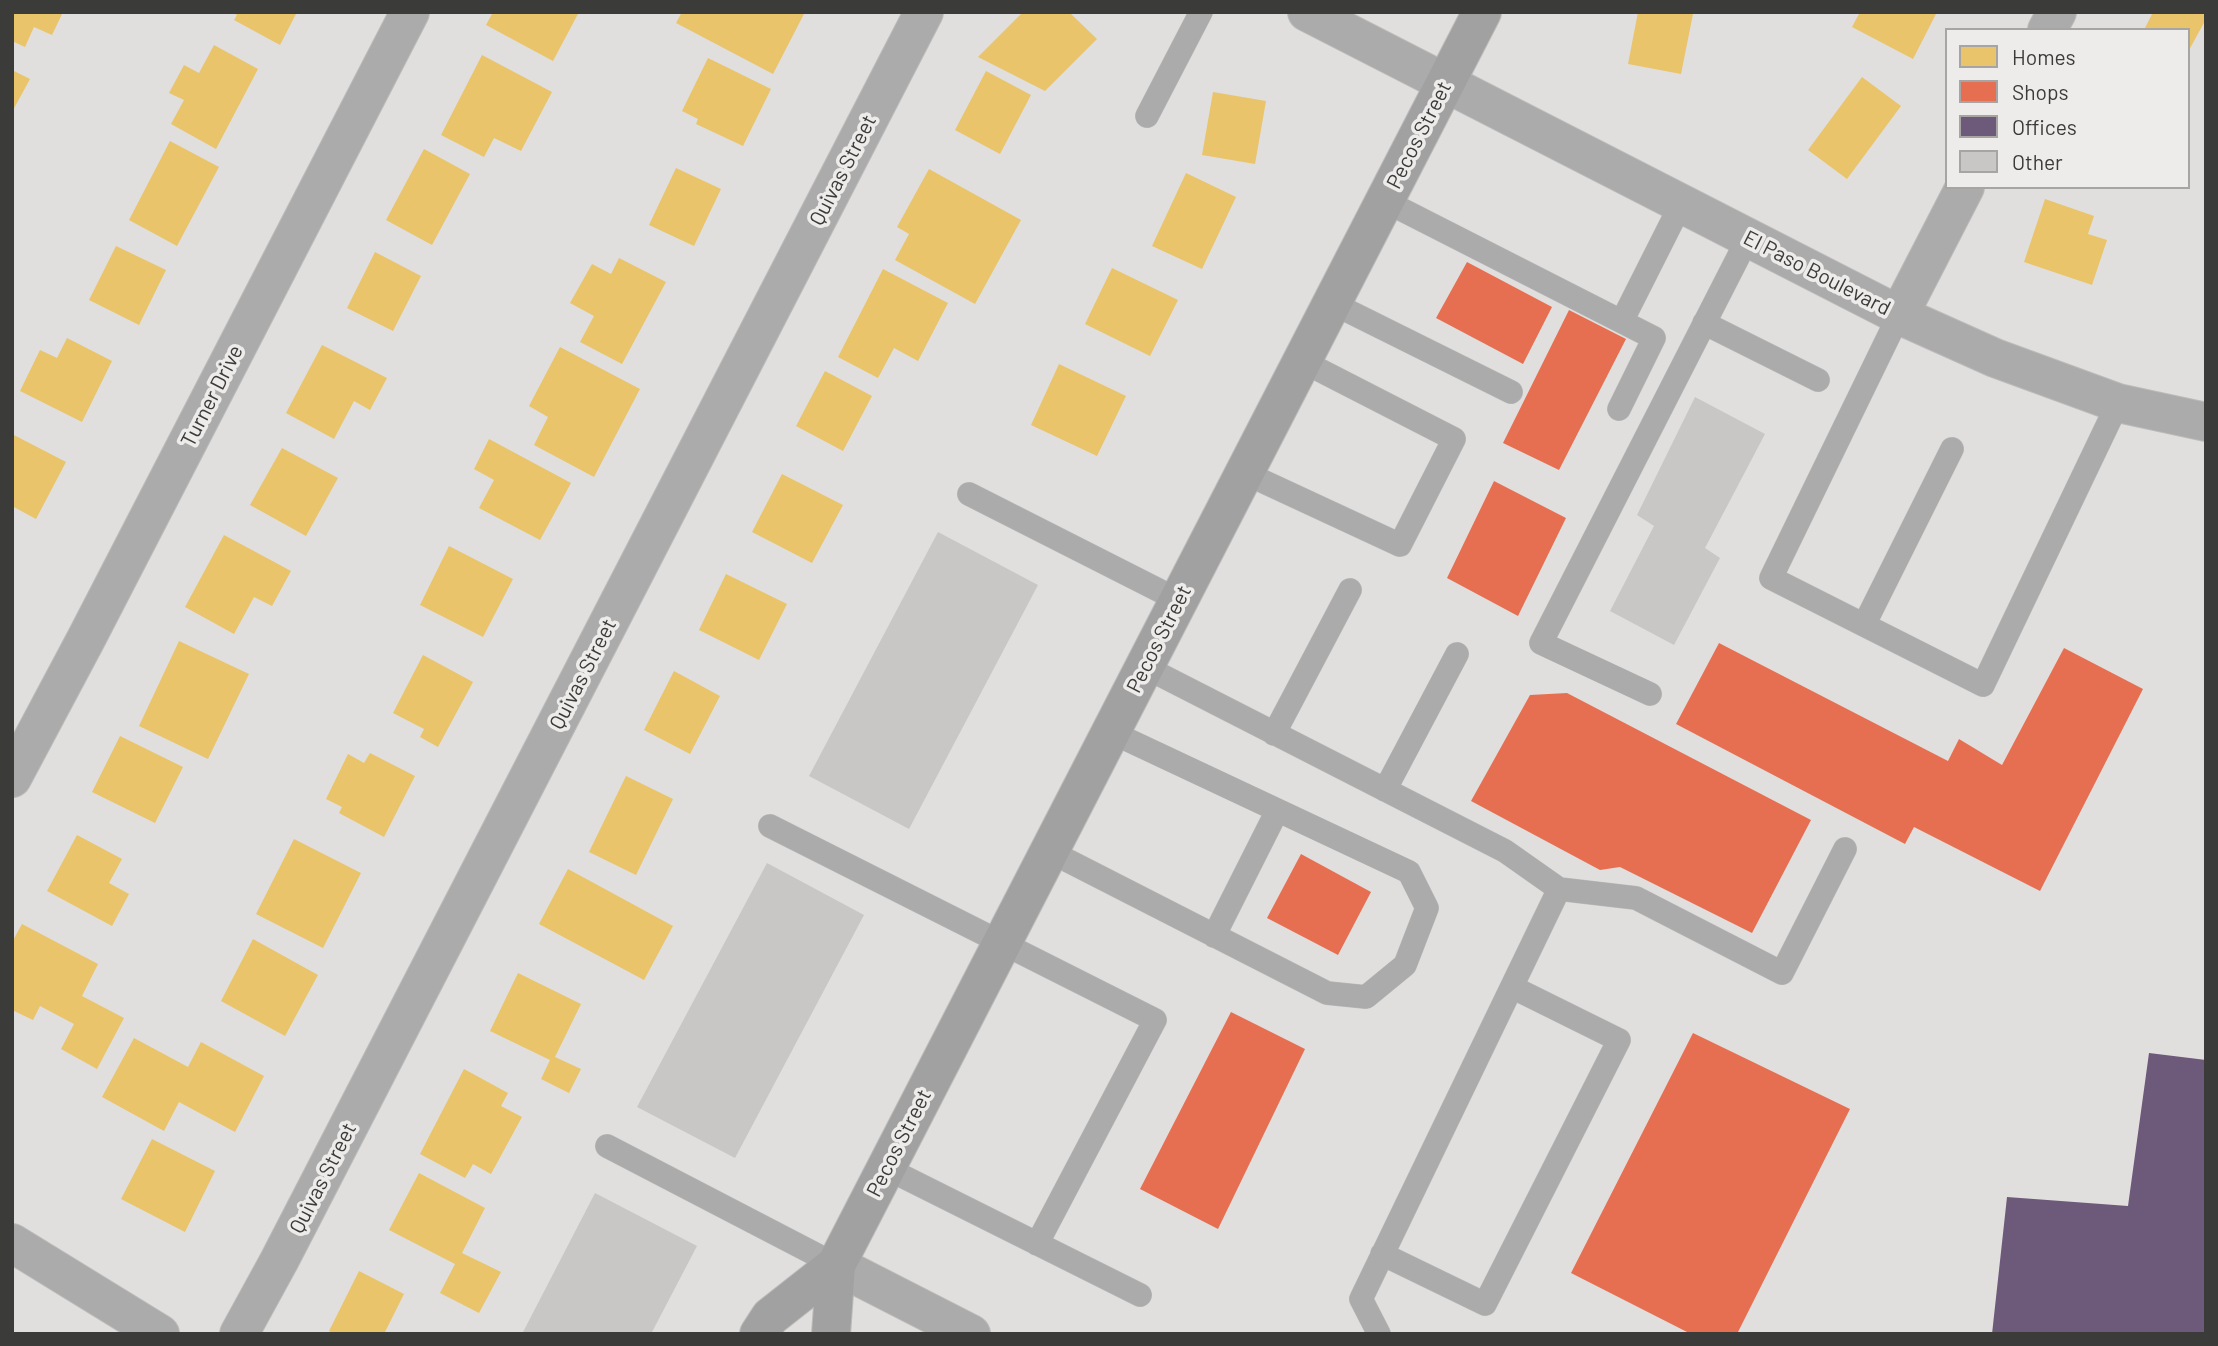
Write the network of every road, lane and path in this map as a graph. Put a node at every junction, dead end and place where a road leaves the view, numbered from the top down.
1 (410, 12) edge
2 (924, 12) edge
3 (1201, 12) edge
4 (1307, 12) edge
5 (1482, 12) edge
6 (2057, 12) edge
7 (2048, 28) edge
8 (1446, 83) junction
9 (1147, 116) dead end
10 (1964, 189) edge
11 (1385, 201) junction
12 (1681, 204) junction
13 (1748, 238) junction
14 (1332, 303) junction
15 (1899, 314) junction
16 (1622, 321) junction
17 (1704, 323) junction
18 (1302, 362) junction
19 (1818, 380) dead end
20 (1511, 392) dead end
21 (2118, 403) junction
22 (1619, 408) dead end
23 (2206, 422) edge
24 (1952, 449) dead end
25 (1245, 473) junction
26 (969, 494) dead end
27 (1350, 590) dead end
28 (1178, 600) junction
29 (1864, 625) junction
30 (1457, 654) dead end
31 (1144, 667) junction
32 (1650, 694) dead end
33 (1111, 732) junction
34 (1274, 734) junction
35 (12, 778) edge
36 (1385, 790) junction
37 (1277, 811) junction
38 (770, 826) dead end
39 (1845, 849) dead end
40 (1049, 851) junction
41 (1559, 889) junction
42 (1214, 936) junction
43 (1002, 943) junction
44 (1512, 987) junction
45 (607, 1146) dead end
46 (886, 1168) junction
47 (12, 1243) edge
48 (1037, 1244) junction
49 (1382, 1254) junction
50 (836, 1265) junction
51 (1140, 1295) dead end
52 (160, 1334) edge
53 (239, 1334) edge
54 (759, 1334) edge
55 (831, 1334) edge
56 (971, 1334) edge
57 (1380, 1334) edge

1 - 35 street, Turner Drive
2 - 53 street, Quivas Street
3 - 9 lane
4 - 8 street, El Paso Boulevard
5 - 8 main road, Pecos Street
6 - 7 street
8 - 11 main road, Pecos Street
8 - 12 street, El Paso Boulevard
10 - 15 street
11 - 14 main road, Pecos Street
11 - 16 lane
12 - 13 street, El Paso Boulevard
12 - 16 lane
13 - 15 street, El Paso Boulevard
13 - 17 lane
14 - 18 main road, Pecos Street
14 - 20 lane
15 - 21 street, El Paso Boulevard
15 - 29 lane
16 - 22 lane
17 - 19 lane
17 - 32 lane
18 - 25 main road, Pecos Street
18 - 25 lane
21 - 23 street, El Paso Boulevard
21 - 29 lane
24 - 29 lane
25 - 28 main road, Pecos Street
26 - 28 lane
27 - 34 lane
28 - 31 main road, Pecos Street
30 - 36 lane
31 - 33 main road, Pecos Street
31 - 34 lane
33 - 37 lane
33 - 40 main road, Pecos Street
34 - 36 lane
36 - 41 lane
37 - 42 lane
37 - 42 lane
38 - 43 lane
39 - 41 lane
40 - 42 lane
40 - 43 main road, Pecos Street
41 - 44 lane
43 - 46 main road, Pecos Street
43 - 48 lane
44 - 49 lane
44 - 49 lane
45 - 50 lane
46 - 48 lane
46 - 50 main road, Pecos Street
47 - 52 street
48 - 51 lane
49 - 57 lane
50 - 54 main road, Pecos Street
50 - 55 main road, Pecos Street
50 - 56 street

